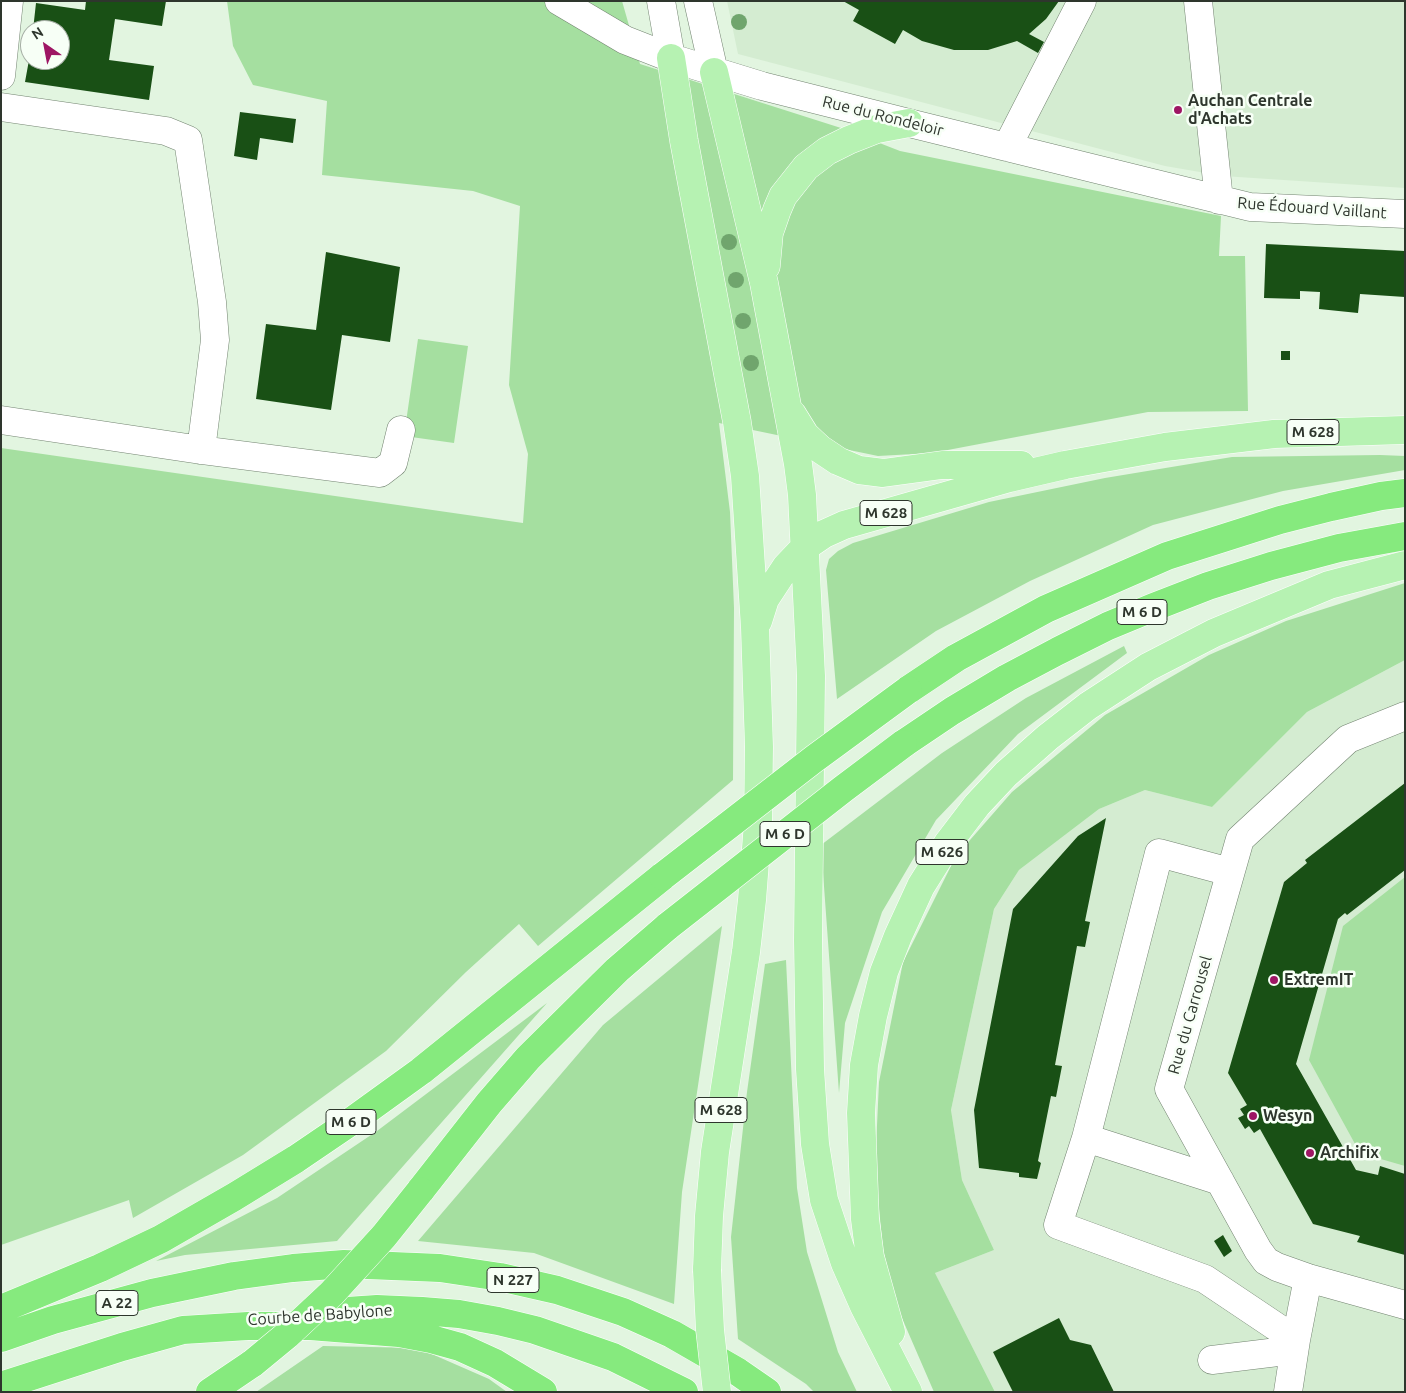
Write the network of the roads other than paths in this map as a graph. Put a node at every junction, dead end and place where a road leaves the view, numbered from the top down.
1 (9, 1) edge
2 (558, 1) edge
3 (661, 1) edge
4 (698, 1) edge
5 (1082, 1) edge
6 (1198, 1) edge
7 (671, 58) junction
8 (714, 72) junction
9 (1, 76) edge
10 (1, 107) edge
11 (909, 123) junction
12 (1007, 147) junction
13 (1219, 200) junction
14 (1405, 214) edge
15 (764, 283) junction
16 (787, 408) junction
17 (1, 420) edge
18 (401, 430) dead end
19 (1405, 430) edge
20 (200, 450) junction
21 (1065, 465) junction
22 (1405, 493) edge
23 (1405, 536) edge
24 (805, 547) junction
25 (1405, 565) edge
26 (756, 627) junction
27 (1405, 716) edge
28 (1230, 872) junction
29 (1086, 1138) junction
30 (1220, 1181) junction
31 (234, 1276) joint
32 (1308, 1278) junction
33 (1405, 1305) edge
34 (1, 1309) edge
35 (183, 1330) junction
36 (1, 1338) edge
37 (1295, 1345) junction
38 (1212, 1360) dead end
39 (1, 1386) edge
40 (907, 1389) edge
41 (210, 1392) edge
42 (543, 1392) edge
43 (684, 1392) edge
44 (717, 1392) edge
45 (768, 1392) edge
46 (1288, 1392) edge

1 - 9 street
2 - 7 street, Rue du Rondeloir
3 - 7 street
4 - 8 street
5 - 12 street
6 - 13 street
7 - 8 street, Rue du Rondeloir
7 - 26 main road
8 - 11 street, Rue du Rondeloir
8 - 15 main road
10 - 20 street
11 - 12 street, Rue du Rondeloir
11 - 15 main road
12 - 13 street, Rue du Rondeloir
13 - 14 street, Rue Édouard Vaillant
15 - 16 main road
16 - 21 main road
16 - 24 main road
17 - 20 street
18 - 20 street
19 - 21 main road, M 628
21 - 24 main road, M 628
22 - 34 highway, M 6 D, bridge
23 - 41 highway, M 6 D, bridge
24 - 26 main road, M 628
24 - 40 main road
25 - 40 main road, M 626
26 - 44 main road, M 628, bridge
27 - 28 street, Rue du Carrousel
28 - 29 street
28 - 30 street, Rue du Carrousel
29 - 30 street
29 - 37 street
30 - 32 street, Rue du Carrousel
31 - 36 highway, A 22
31 - 45 highway, N 227
32 - 33 street, Rue du Carrousel
32 - 37 street
35 - 39 highway
35 - 42 highway
35 - 43 highway, Courbe de Babylone
37 - 38 street
37 - 46 street

